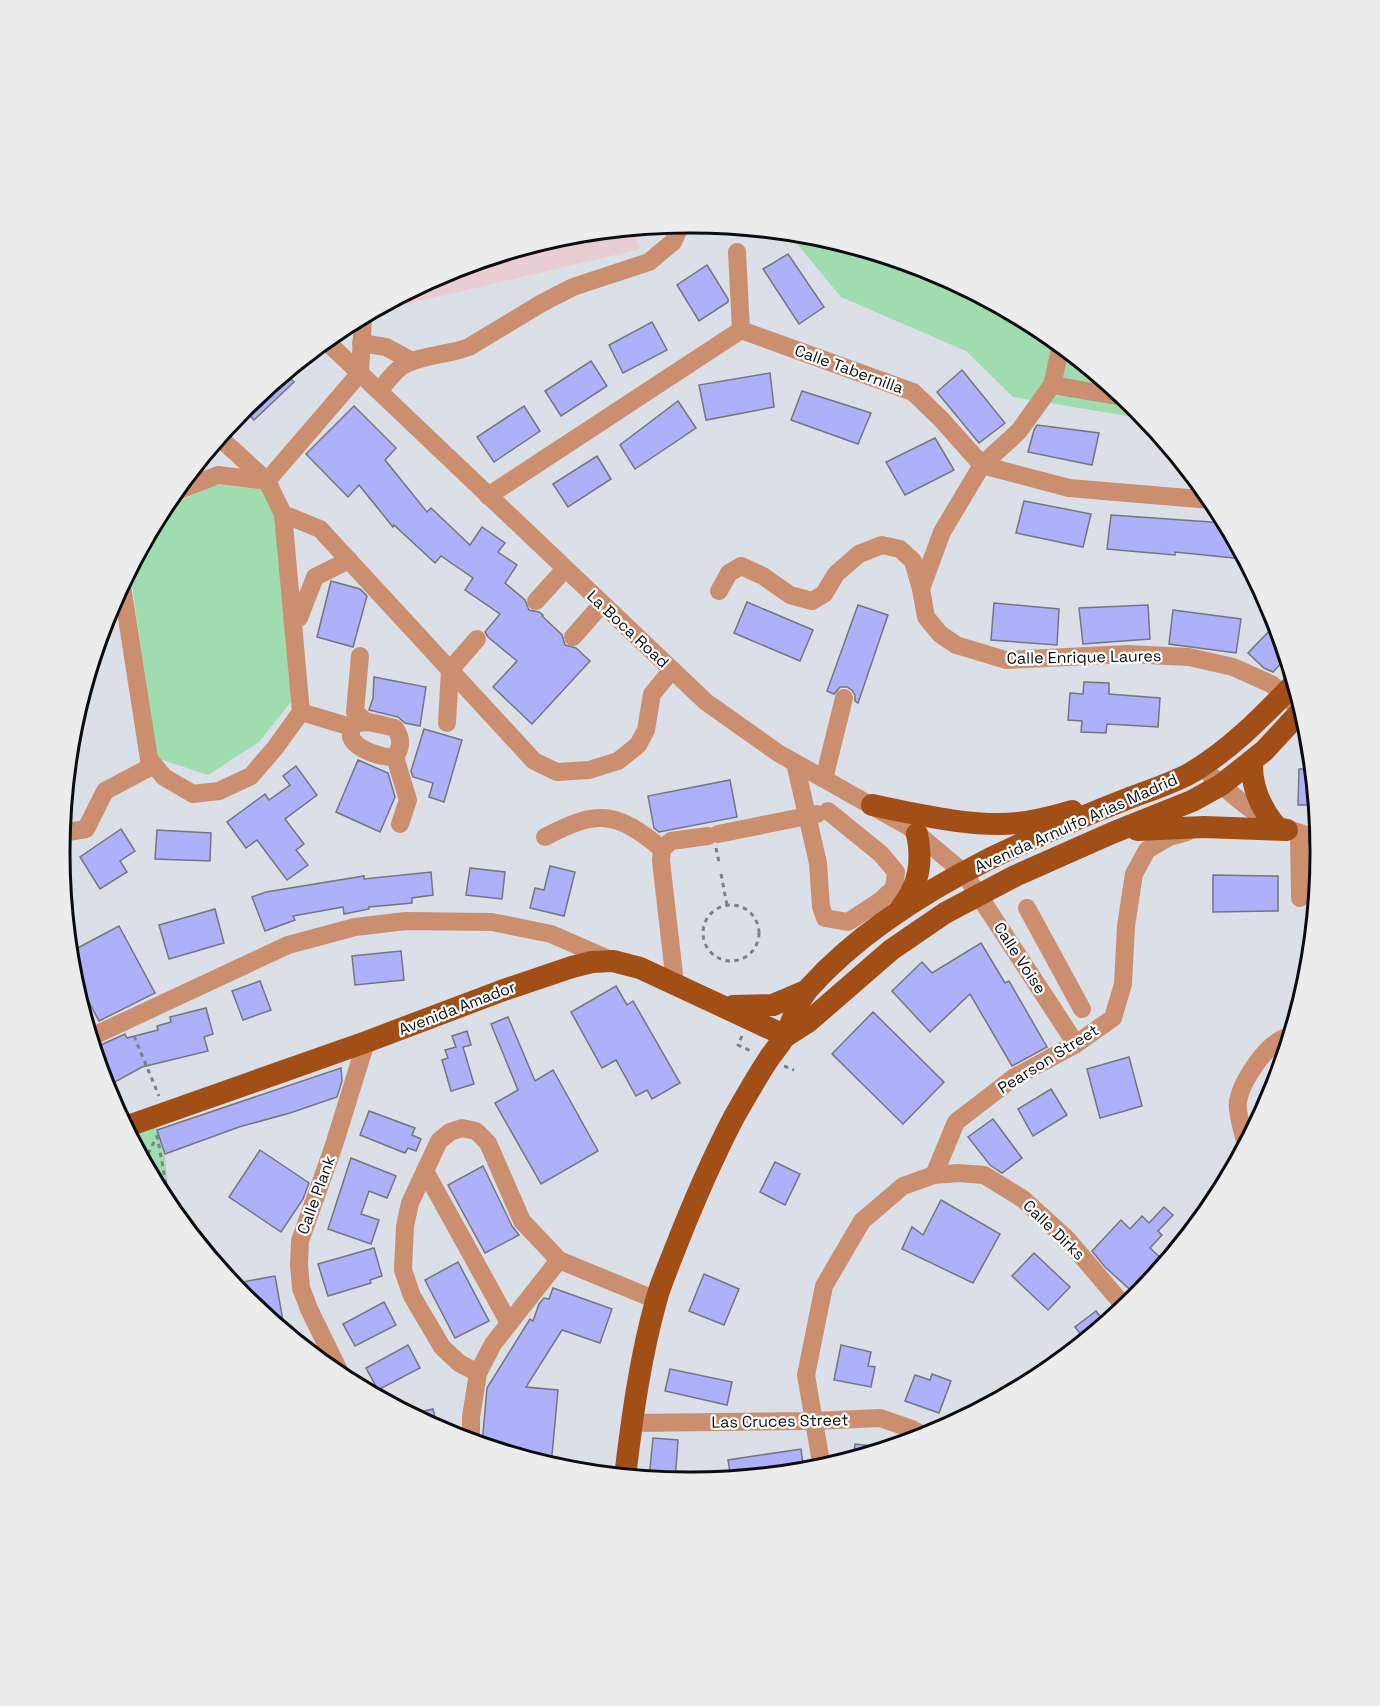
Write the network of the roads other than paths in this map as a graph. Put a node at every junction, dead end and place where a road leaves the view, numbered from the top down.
1 (677, 234) edge
2 (737, 252) dead end
3 (362, 328) edge
4 (741, 330) junction
5 (361, 343) junction
6 (333, 348) edge
7 (1059, 356) edge
8 (412, 362) junction
9 (360, 373) junction
10 (1052, 385) junction
11 (379, 391) junction
12 (1107, 395) edge
13 (226, 443) edge
14 (982, 465) junction
15 (267, 481) junction
16 (192, 485) edge
17 (488, 496) junction
18 (1198, 499) edge
19 (283, 514) junction
20 (349, 560) junction
21 (565, 569) junction
22 (921, 589) junction
23 (719, 591) dead end
24 (124, 601) edge
25 (536, 601) dead end
26 (602, 604) junction
27 (299, 618) dead end
28 (573, 638) dead end
29 (477, 639) dead end
30 (360, 656) dead end
31 (450, 670) junction
32 (672, 670) junction
33 (1287, 688) edge
34 (1287, 691) edge
35 (844, 698) dead end
36 (301, 712) junction
37 (1294, 718) edge
38 (447, 723) dead end
39 (358, 724) junction
40 (395, 757) junction
41 (1252, 761) junction
42 (795, 763) junction
43 (154, 765) junction
44 (1201, 766) junction
45 (824, 779) junction
46 (1221, 785) junction
47 (843, 789) junction
48 (1132, 797) junction
49 (872, 805) junction
50 (828, 811) junction
51 (807, 817) junction
52 (400, 824) dead end
53 (1204, 827) junction
54 (1287, 829) junction
55 (71, 831) edge
56 (1112, 833) junction
57 (917, 834) junction
58 (1309, 835) edge
59 (545, 837) dead end
60 (662, 849) junction
61 (964, 873) junction
62 (978, 895) junction
63 (1300, 898) dead end
64 (1028, 908) dead end
65 (899, 911) junction
66 (613, 961) junction
67 (1055, 961) junction
68 (1032, 976) junction
69 (675, 983) junction
70 (806, 991) junction
71 (723, 1006) junction
72 (1082, 1009) dead end
73 (98, 1034) edge
74 (786, 1036) junction
75 (1281, 1038) edge
76 (366, 1042) junction
77 (1076, 1044) junction
78 (133, 1124) edge
79 (1244, 1131) edge
80 (425, 1171) junction
81 (934, 1175) junction
82 (559, 1260) junction
83 (656, 1300) junction
84 (1119, 1300) edge
85 (509, 1323) junction
86 (333, 1359) edge
87 (478, 1372) junction
88 (813, 1421) junction
89 (631, 1423) junction
90 (914, 1430) edge
91 (471, 1432) edge
92 (820, 1459) edge
93 (626, 1469) edge

1 - 8 street
2 - 4 street
3 - 5 street
4 - 14 street, Calle Tabernilla
4 - 17 street
5 - 8 street
5 - 9 street
6 - 9 street, La Boca Road
7 - 10 street
8 - 11 street
9 - 11 street, La Boca Road
9 - 15 street
10 - 12 street
10 - 14 street
11 - 17 street, La Boca Road
13 - 15 street
14 - 18 street
14 - 22 street
15 - 16 street
15 - 19 street
17 - 21 street, La Boca Road
19 - 20 street
19 - 36 street
20 - 27 street
20 - 31 street
21 - 25 street
21 - 26 street, La Boca Road
22 - 23 street, Calle Enrique Laures
22 - 33 street, Calle Enrique Laures
24 - 43 street
26 - 28 street
26 - 32 street, La Boca Road
29 - 31 street
30 - 39 street
31 - 32 street
31 - 38 street
32 - 42 street, La Boca Road
34 - 44 main road, Avenida Arnulfo Arias Madrid
35 - 45 street
36 - 39 street
36 - 43 street
37 - 41 main road, Avenida Arnulfo Arias Madrid
39 - 40 street
39 - 40 street
40 - 52 street
41 - 46 main road, Avenida Arnulfo Arias Madrid
41 - 54 main road
42 - 45 street, La Boca Road
42 - 51 street
43 - 55 street
44 - 46 street
44 - 48 main road, Avenida Arnulfo Arias Madrid
45 - 47 street, La Boca Road
46 - 54 street
46 - 56 main road, Avenida Arnulfo Arias Madrid
47 - 49 street, La Boca Road
47 - 50 street
48 - 49 main road
48 - 61 main road, Avenida Arnulfo Arias Madrid
49 - 57 street, La Boca Road
50 - 51 street
50 - 51 street
51 - 60 street
53 - 54 main road
53 - 56 main road
53 - 77 street, Pearson Street
54 - 58 street
54 - 63 street
56 - 62 main road, Avenida Arnulfo Arias Madrid
57 - 61 street, La Boca Road
57 - 65 main road
59 - 60 street
60 - 69 street
61 - 62 street, Calle Voise
61 - 65 main road, Avenida Arnulfo Arias Madrid
62 - 68 street, Calle Voise
62 - 74 main road, Avenida Arnulfo Arias Madrid
64 - 67 street
65 - 70 main road, Avenida Arnulfo Arias Madrid
66 - 69 main road, Avenida Amador
66 - 73 street
66 - 76 main road, Avenida Amador
67 - 68 street
67 - 72 street
68 - 77 street, Calle Voise
69 - 71 main road, Avenida Amador
70 - 71 main road
70 - 74 main road, Avenida Arnulfo Arias Madrid
71 - 74 main road, Avenida Amador
74 - 83 main road, Avenida Arnulfo Arias Madrid
75 - 79 street
76 - 78 main road, Avenida Amador
76 - 86 street, Calle Plank
77 - 81 street, Pearson Street
80 - 82 street
80 - 85 street
80 - 87 street
81 - 84 street, Calle Dirks
81 - 88 street, Calle Dirks
82 - 83 street
82 - 85 street
83 - 89 main road, Avenida Arnulfo Arias Madrid
85 - 87 street
87 - 91 street
88 - 89 street, Las Cruces Street
88 - 90 street, Las Cruces Street
88 - 92 street, Calle Dirks
89 - 93 main road, Avenida Arnulfo Arias Madrid

